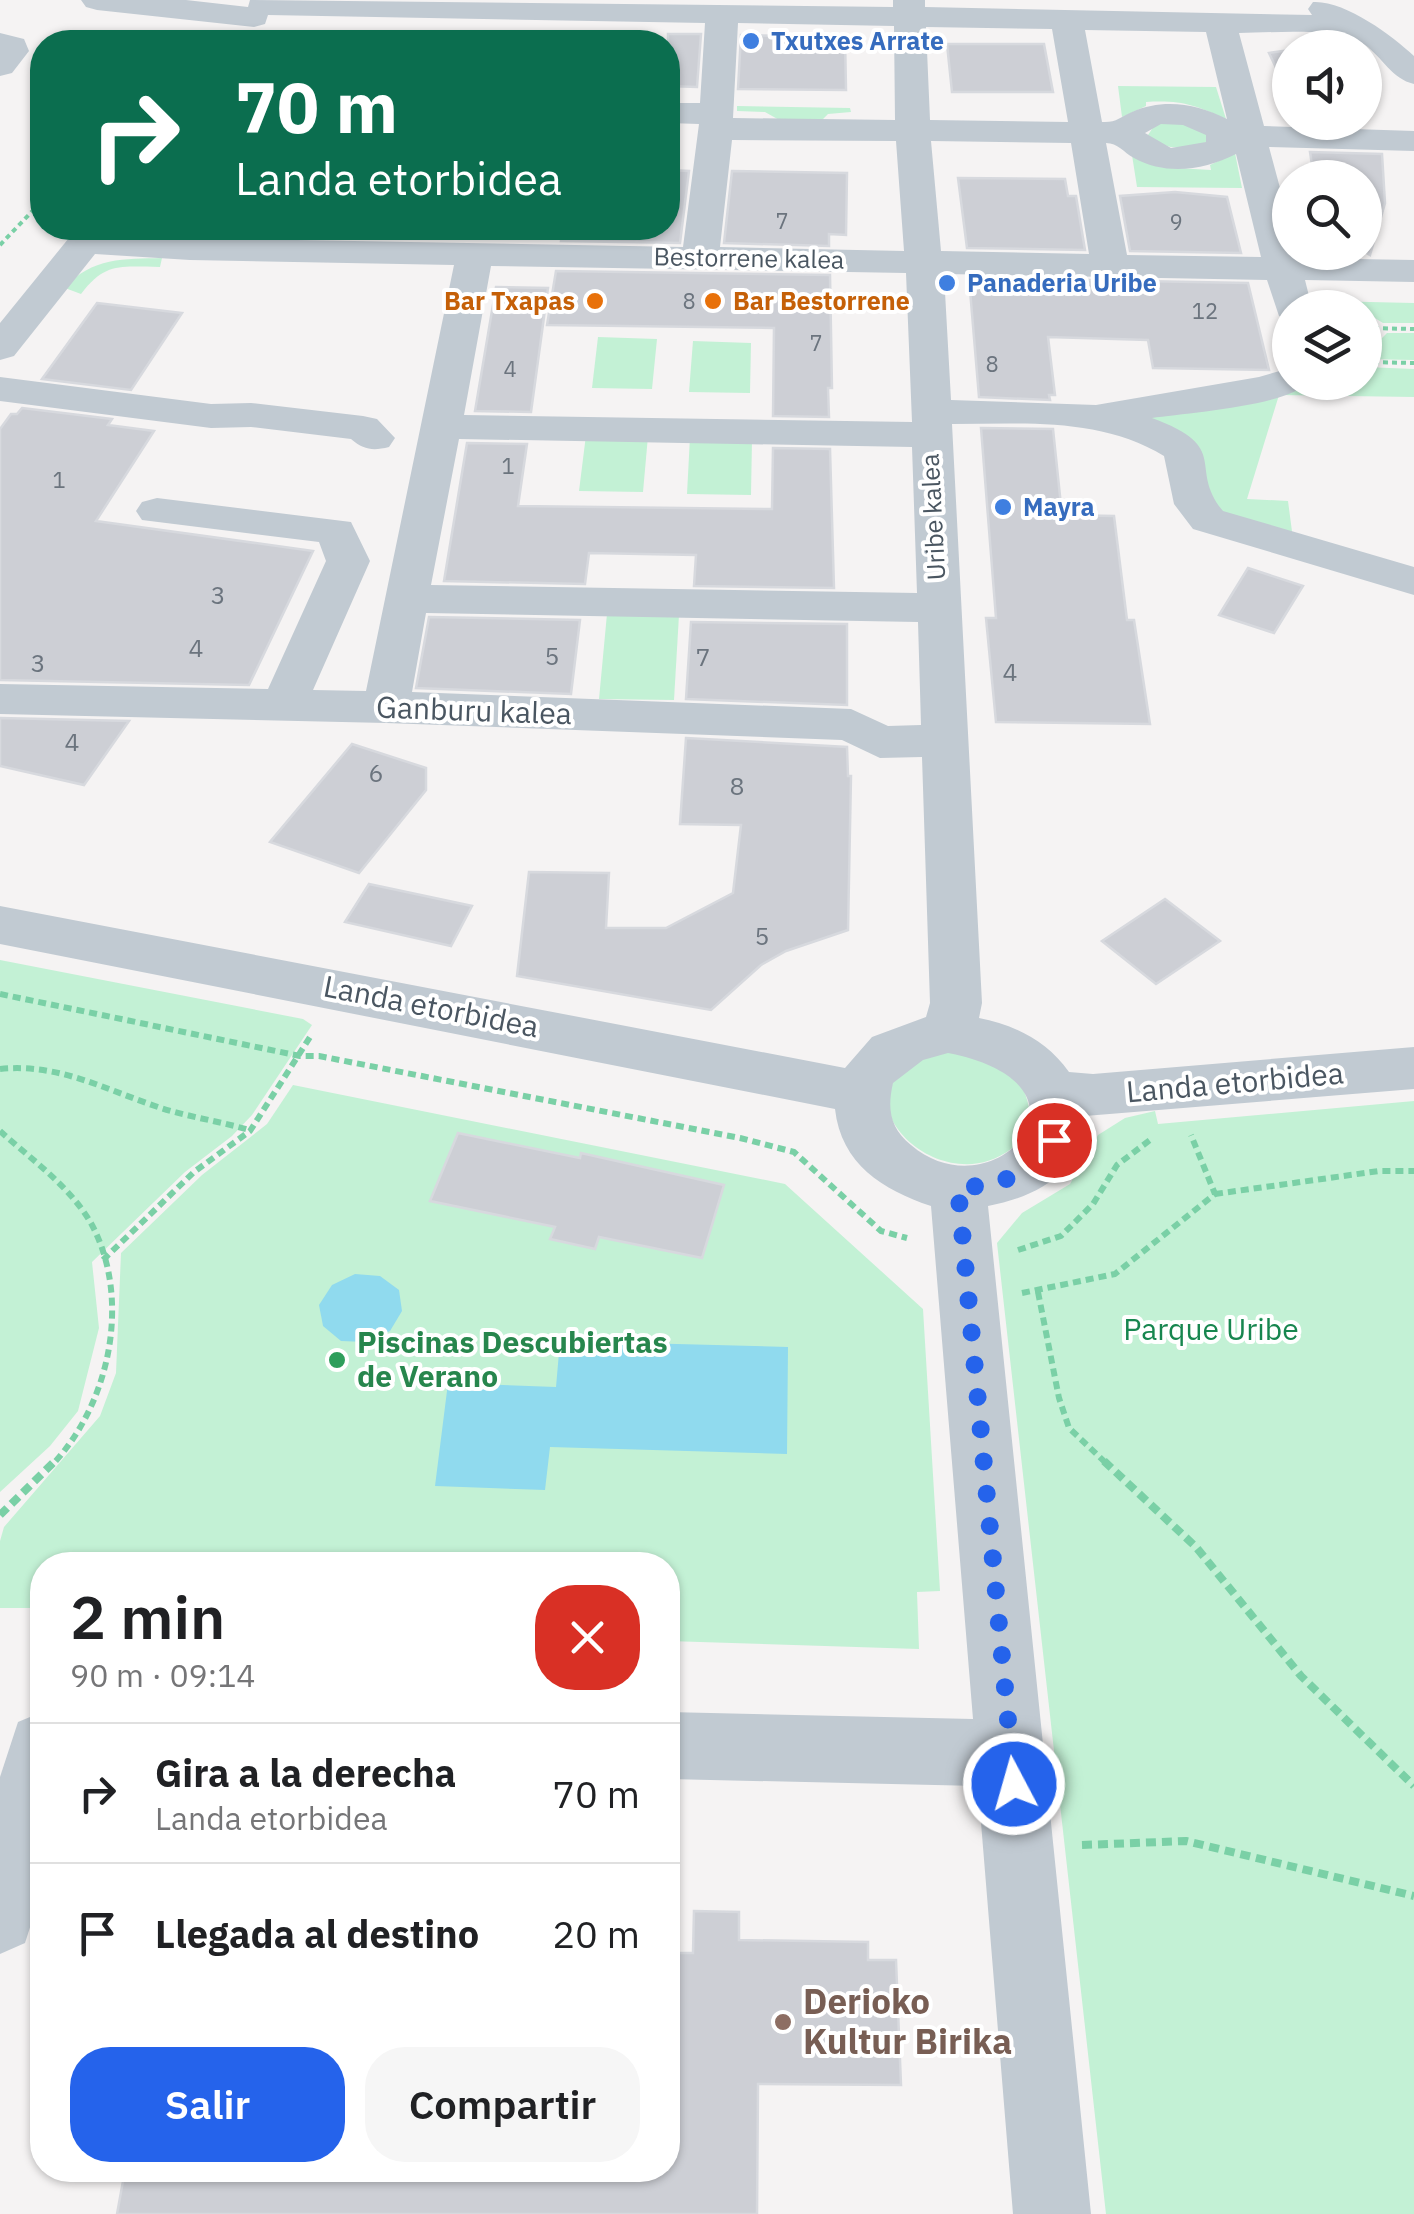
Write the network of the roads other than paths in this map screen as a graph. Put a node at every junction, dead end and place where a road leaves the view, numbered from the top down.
1 (97, 0) edge
2 (1307, 0) edge
3 (909, 9) edge
4 (722, 15) junction
5 (254, 16) edge
6 (1395, 18) dead end
7 (1068, 21) junction
8 (1220, 22) junction
9 (1358, 27) junction
10 (577, 28) edge
11 (0, 43) edge
12 (0, 66) edge
13 (1414, 74) edge
14 (680, 116) edge
15 (716, 127) junction
16 (913, 132) junction
17 (1088, 133) junction
18 (1124, 133) junction
19 (1235, 135) junction
20 (680, 136) edge
21 (1414, 142) edge
22 (1272, 236) edge
23 (86, 240) edge
24 (126, 240) edge
25 (384, 240) edge
26 (546, 241) edge
27 (475, 253) junction
28 (700, 257) junction
29 (922, 262) junction
30 (1110, 266) junction
31 (1272, 269) edge
32 (1382, 270) edge
33 (1414, 270) edge
34 (0, 348) edge
35 (1272, 384) edge
36 (0, 388) edge
37 (551, 391) dead end
38 (447, 409) junction
39 (919, 410) junction
40 (1088, 415) junction
41 (374, 438) dead end
42 (157, 510) dead end
43 (1414, 581) edge
44 (404, 599) junction
45 (938, 608) junction
46 (0, 699) edge
47 (284, 704) junction
48 (386, 707) junction
49 (944, 740) junction
50 (0, 925) edge
51 (948, 1033) junction
52 (1414, 1068) edge
53 (1055, 1092) junction
54 (862, 1093) junction
55 (958, 1188) junction
56 (0, 1733) edge
57 (30, 1734) edge
58 (680, 1746) edge
59 (1010, 1753) junction
60 (30, 1795) edge
61 (0, 1918) edge
62 (1052, 2214) edge

1 - 5 street
2 - 9 street
3 - 4 street
3 - 7 street
3 - 16 street, Uribe kalea
4 - 10 street
4 - 15 street
5 - 10 street
6 - 9 street
7 - 8 street
7 - 17 street
8 - 9 street
8 - 19 street
9 - 13 street
11 - 12 street
14 - 15 street
15 - 16 street
15 - 20 street
15 - 28 street
16 - 17 street
16 - 29 street, Uribe kalea
17 - 18 street
17 - 30 street
18 - 19 street
18 - 19 street
19 - 21 street
19 - 22 street
23 - 34 street
24 - 25 street, Bestorrene kalea
25 - 27 street, Bestorrene kalea
26 - 27 street, Bestorrene kalea
26 - 28 street, Bestorrene kalea
27 - 38 street
28 - 29 street, Bestorrene kalea
29 - 30 street, Bestorrene kalea
29 - 39 street, Uribe kalea
30 - 31 street, Bestorrene kalea
32 - 33 street, Bestorrene kalea
35 - 40 street
36 - 41 street
37 - 38 street
38 - 39 street
38 - 44 street
39 - 40 street
39 - 45 street, Uribe kalea
40 - 43 street
42 - 47 street
44 - 45 street
44 - 48 street
45 - 49 street, Uribe kalea
46 - 47 street, Ganburu kalea
47 - 48 street, Ganburu kalea
48 - 49 street, Ganburu kalea
49 - 51 street, Uribe kalea
50 - 54 street, Landa etorbidea
51 - 53 street
51 - 54 street
52 - 53 street, Landa etorbidea
53 - 55 street
54 - 55 street
55 - 59 street
56 - 57 street
58 - 59 street
59 - 62 street
60 - 61 street

